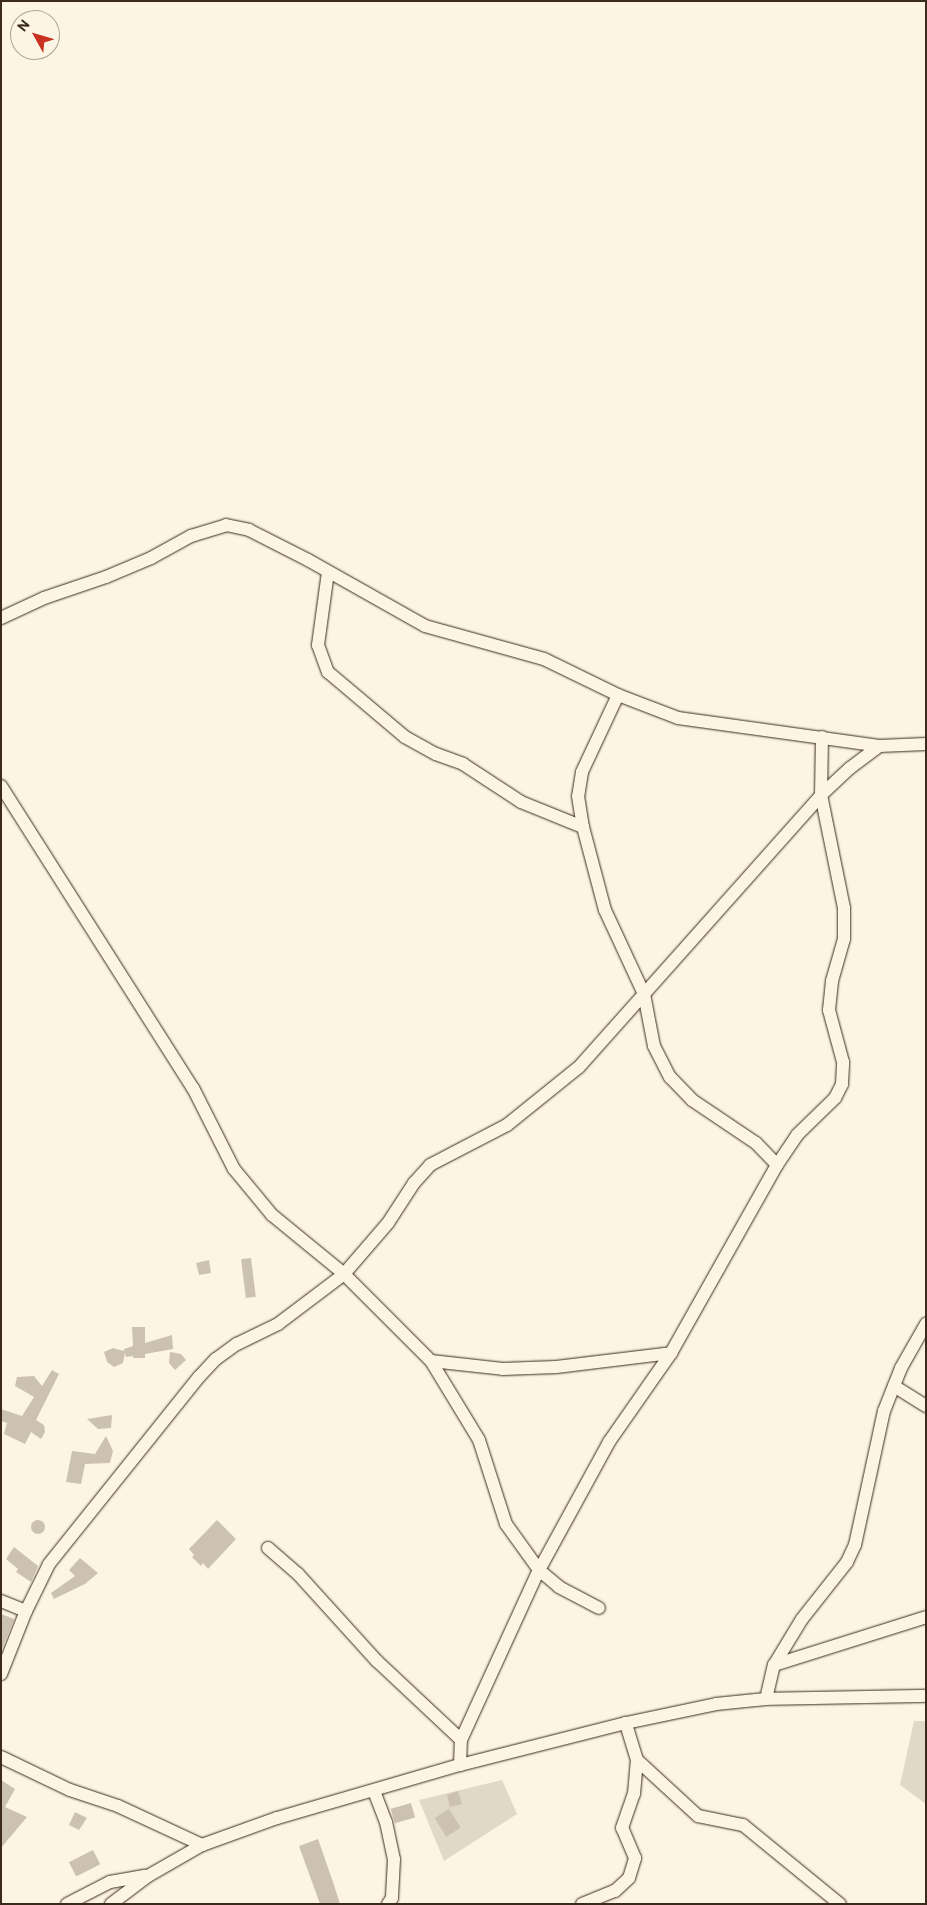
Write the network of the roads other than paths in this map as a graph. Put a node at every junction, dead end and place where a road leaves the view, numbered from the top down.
1 (328, 572) junction
2 (1, 618) edge
3 (618, 694) junction
4 (822, 737) junction
5 (926, 744) edge
6 (879, 746) junction
7 (1, 786) edge
8 (821, 795) junction
9 (583, 827) junction
10 (644, 994) junction
11 (776, 1164) junction
12 (344, 1274) junction
13 (926, 1324) edge
14 (671, 1353) junction
15 (431, 1361) junction
16 (894, 1386) junction
17 (926, 1406) edge
18 (268, 1548) dead end
19 (539, 1570) junction
20 (1, 1600) edge
21 (599, 1608) dead end
22 (26, 1611) junction
23 (926, 1617) edge
24 (774, 1665) junction
25 (1, 1674) edge
26 (926, 1696) edge
27 (766, 1698) junction
28 (626, 1723) junction
29 (461, 1740) junction
30 (1, 1757) edge
31 (636, 1760) junction
32 (460, 1765) junction
33 (374, 1791) junction
34 (202, 1845) junction
35 (148, 1876) junction
36 (67, 1904) edge
37 (111, 1904) edge
38 (388, 1904) edge
39 (582, 1904) edge
40 (840, 1904) edge

1 - 2 street
1 - 3 street
1 - 9 street
3 - 4 street
3 - 9 street
4 - 6 street
4 - 8 street
5 - 6 street
6 - 8 street
7 - 12 street
8 - 10 street
8 - 11 street
9 - 10 street
10 - 11 street
10 - 12 street
11 - 14 street
12 - 15 street
12 - 22 street
13 - 16 street
14 - 15 street
14 - 19 street
15 - 19 street
16 - 17 street
16 - 24 street
18 - 29 street
19 - 21 street
19 - 29 street
20 - 22 street
22 - 25 street
23 - 24 street
24 - 27 street
26 - 27 street
27 - 28 street
28 - 31 street
28 - 32 street
29 - 32 street
30 - 34 street
31 - 39 street
31 - 40 street
32 - 33 street
33 - 34 street
33 - 38 street
34 - 35 street
35 - 36 street
35 - 37 street

